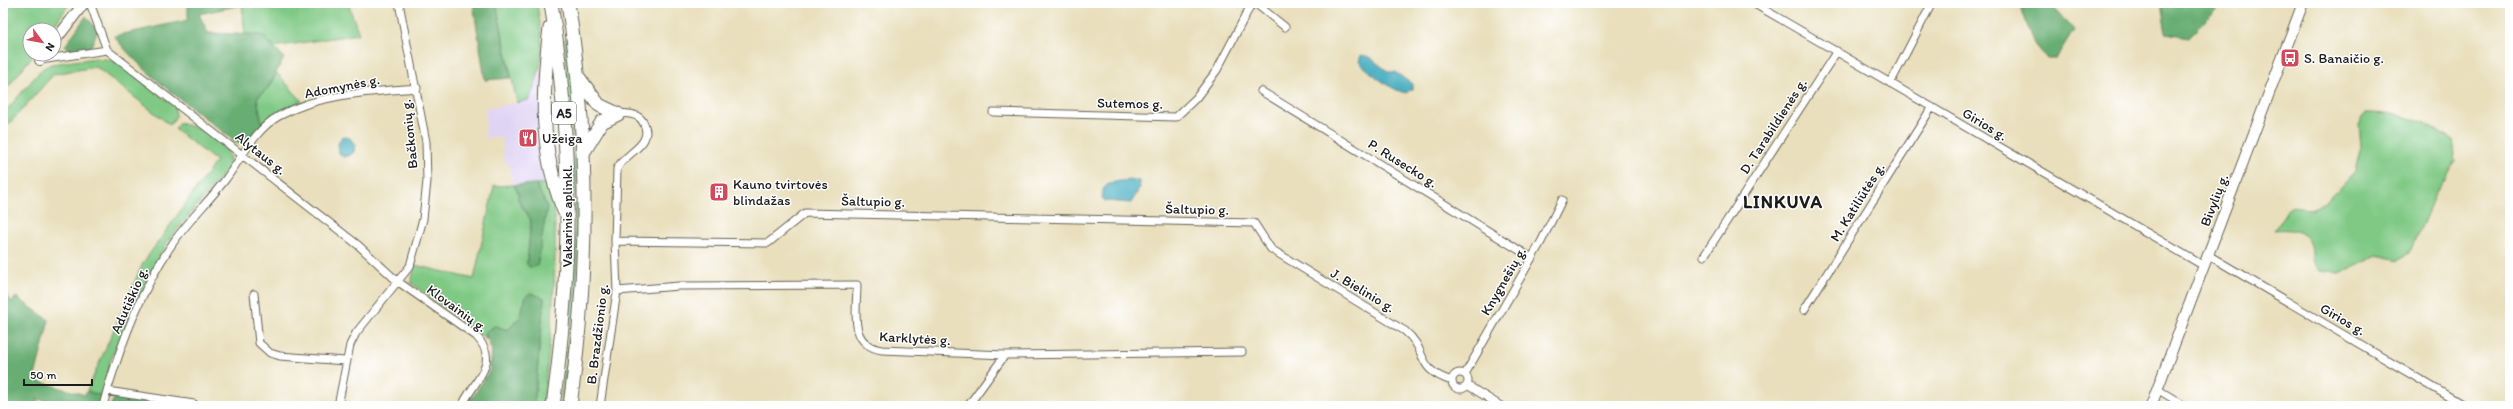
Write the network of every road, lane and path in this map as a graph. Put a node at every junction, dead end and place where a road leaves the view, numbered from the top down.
1 (84, 3) edge
2 (90, 3) edge
3 (399, 3) edge
4 (568, 3) edge
5 (1253, 3) edge
6 (1753, 3) edge
7 (1932, 3) edge
8 (2303, 3) edge
9 (551, 6) edge
10 (1285, 27) dead end
11 (62, 32) edge
12 (106, 50) junction
13 (1836, 51) junction
14 (62, 55) edge
15 (578, 76) junction
16 (1891, 82) junction
17 (417, 88) junction
18 (1260, 91) dead end
19 (1932, 107) junction
20 (993, 112) dead end
21 (618, 114) junction
22 (583, 153) junction
23 (243, 156) junction
24 (1562, 200) dead end
25 (567, 219) junction
26 (1254, 223) joint
27 (615, 241) junction
28 (2208, 255) junction
29 (1704, 256) dead end
30 (1532, 258) junction
31 (2204, 266) junction
32 (397, 281) junction
33 (617, 291) junction
34 (254, 294) dead end
35 (1804, 310) dead end
36 (1242, 352) dead end
37 (1006, 355) junction
38 (345, 361) junction
39 (1465, 374) junction
40 (1452, 381) junction
41 (1468, 384) junction
42 (2157, 389) junction
43 (107, 391) junction
44 (103, 406) edge
45 (194, 406) edge
46 (338, 406) edge
47 (462, 406) edge
48 (554, 406) edge
49 (570, 406) edge
50 (600, 406) edge
51 (968, 406) edge
52 (1501, 406) edge
53 (2151, 406) edge
54 (2185, 406) edge
55 (2465, 406) edge

1 - 11 street
2 - 12 street
3 - 17 street, Bačkonių g.
4 - 15 highway, Vakarinis aplinkl. / A5
5 - 10 street
5 - 20 street, Sutemos g.
6 - 13 street, Girios g.
7 - 16 street
8 - 28 street, Bivylių g.
9 - 25 highway, Vakarinis aplinkl. / A5
9 - 25 highway
12 - 14 street
12 - 23 street, Alytaus g.
13 - 16 street, Girios g.
13 - 29 street, D. Tarabildienės g.
15 - 21 highway
15 - 22 highway, Vakarinis aplinkl. / A5
16 - 19 street, Girios g.
17 - 23 street, Adomynės g.
17 - 32 street, Bačkonių g.
18 - 30 street, P. Rusecko g.
19 - 31 street, Girios g.
19 - 35 street, M. Katiliūtės g.
21 - 22 highway
21 - 27 street
22 - 49 highway, Vakarinis aplinkl. / A5
23 - 32 street, Alytaus g.
23 - 43 street, Adutiškio g.
24 - 30 street, Knygnešių g.
25 - 48 highway, Vakarinis aplinkl. / A5
26 - 27 street, Šaltupio g.
26 - 40 street, J. Bielinio g.
27 - 33 street, B. Brazdžionio g.
28 - 31 street, Bivylių g.
28 - 55 street, Girios g.
30 - 39 street, Knygnešių g.
31 - 42 street, Bivylių g.
32 - 38 street, Bačkonių g.
32 - 47 street, Klovainių g.
33 - 37 street, Karklytės g.
33 - 50 street, B. Brazdžionio g.
34 - 38 street
36 - 37 street, Karklytės g.
37 - 51 street
38 - 46 street, Bačkonių g.
39 - 40 street
39 - 41 street
40 - 41 street
41 - 52 street
42 - 53 street, Bivylių g.
42 - 54 street
43 - 44 street, Adutiškio g.
43 - 45 street

